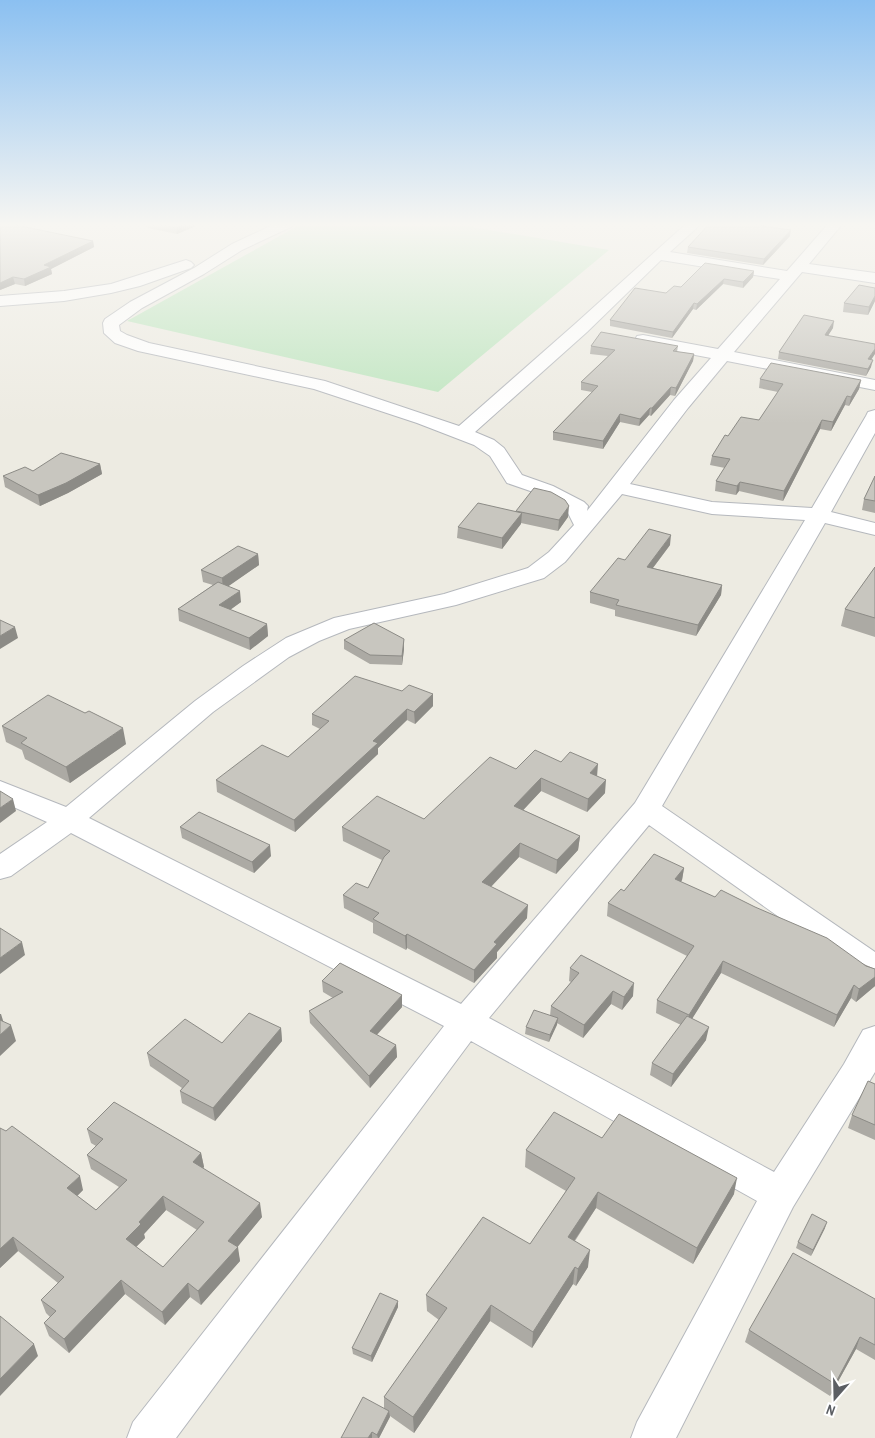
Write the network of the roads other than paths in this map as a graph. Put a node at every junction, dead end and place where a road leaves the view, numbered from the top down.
1 (96, 290) edge
2 (165, 290) edge
3 (621, 290) edge
4 (778, 290) edge
5 (0, 301) edge
6 (581, 328) junction
7 (600, 332) edge
8 (628, 337) edge
9 (722, 355) junction
10 (875, 385) edge
11 (875, 416) edge
12 (461, 434) junction
13 (868, 443) edge
14 (617, 487) junction
15 (819, 515) junction
16 (586, 525) junction
17 (875, 529) edge
18 (0, 790) edge
19 (646, 809) junction
20 (68, 820) junction
21 (0, 869) edge
22 (875, 968) edge
23 (466, 1022) junction
24 (875, 1040) edge
25 (780, 1195) junction
26 (663, 1434) edge
27 (149, 1438) edge

1 - 5 street
2 - 12 street
3 - 6 street
4 - 9 street
6 - 7 street
6 - 12 street
8 - 9 street
9 - 10 street
9 - 14 street
11 - 13 street
12 - 16 street
13 - 15 street
14 - 15 street
14 - 16 street
15 - 17 street
15 - 19 street
16 - 20 street
18 - 20 street
19 - 22 street
19 - 23 street
20 - 21 street
20 - 23 street
23 - 25 street
23 - 27 street
24 - 25 street
25 - 26 street

